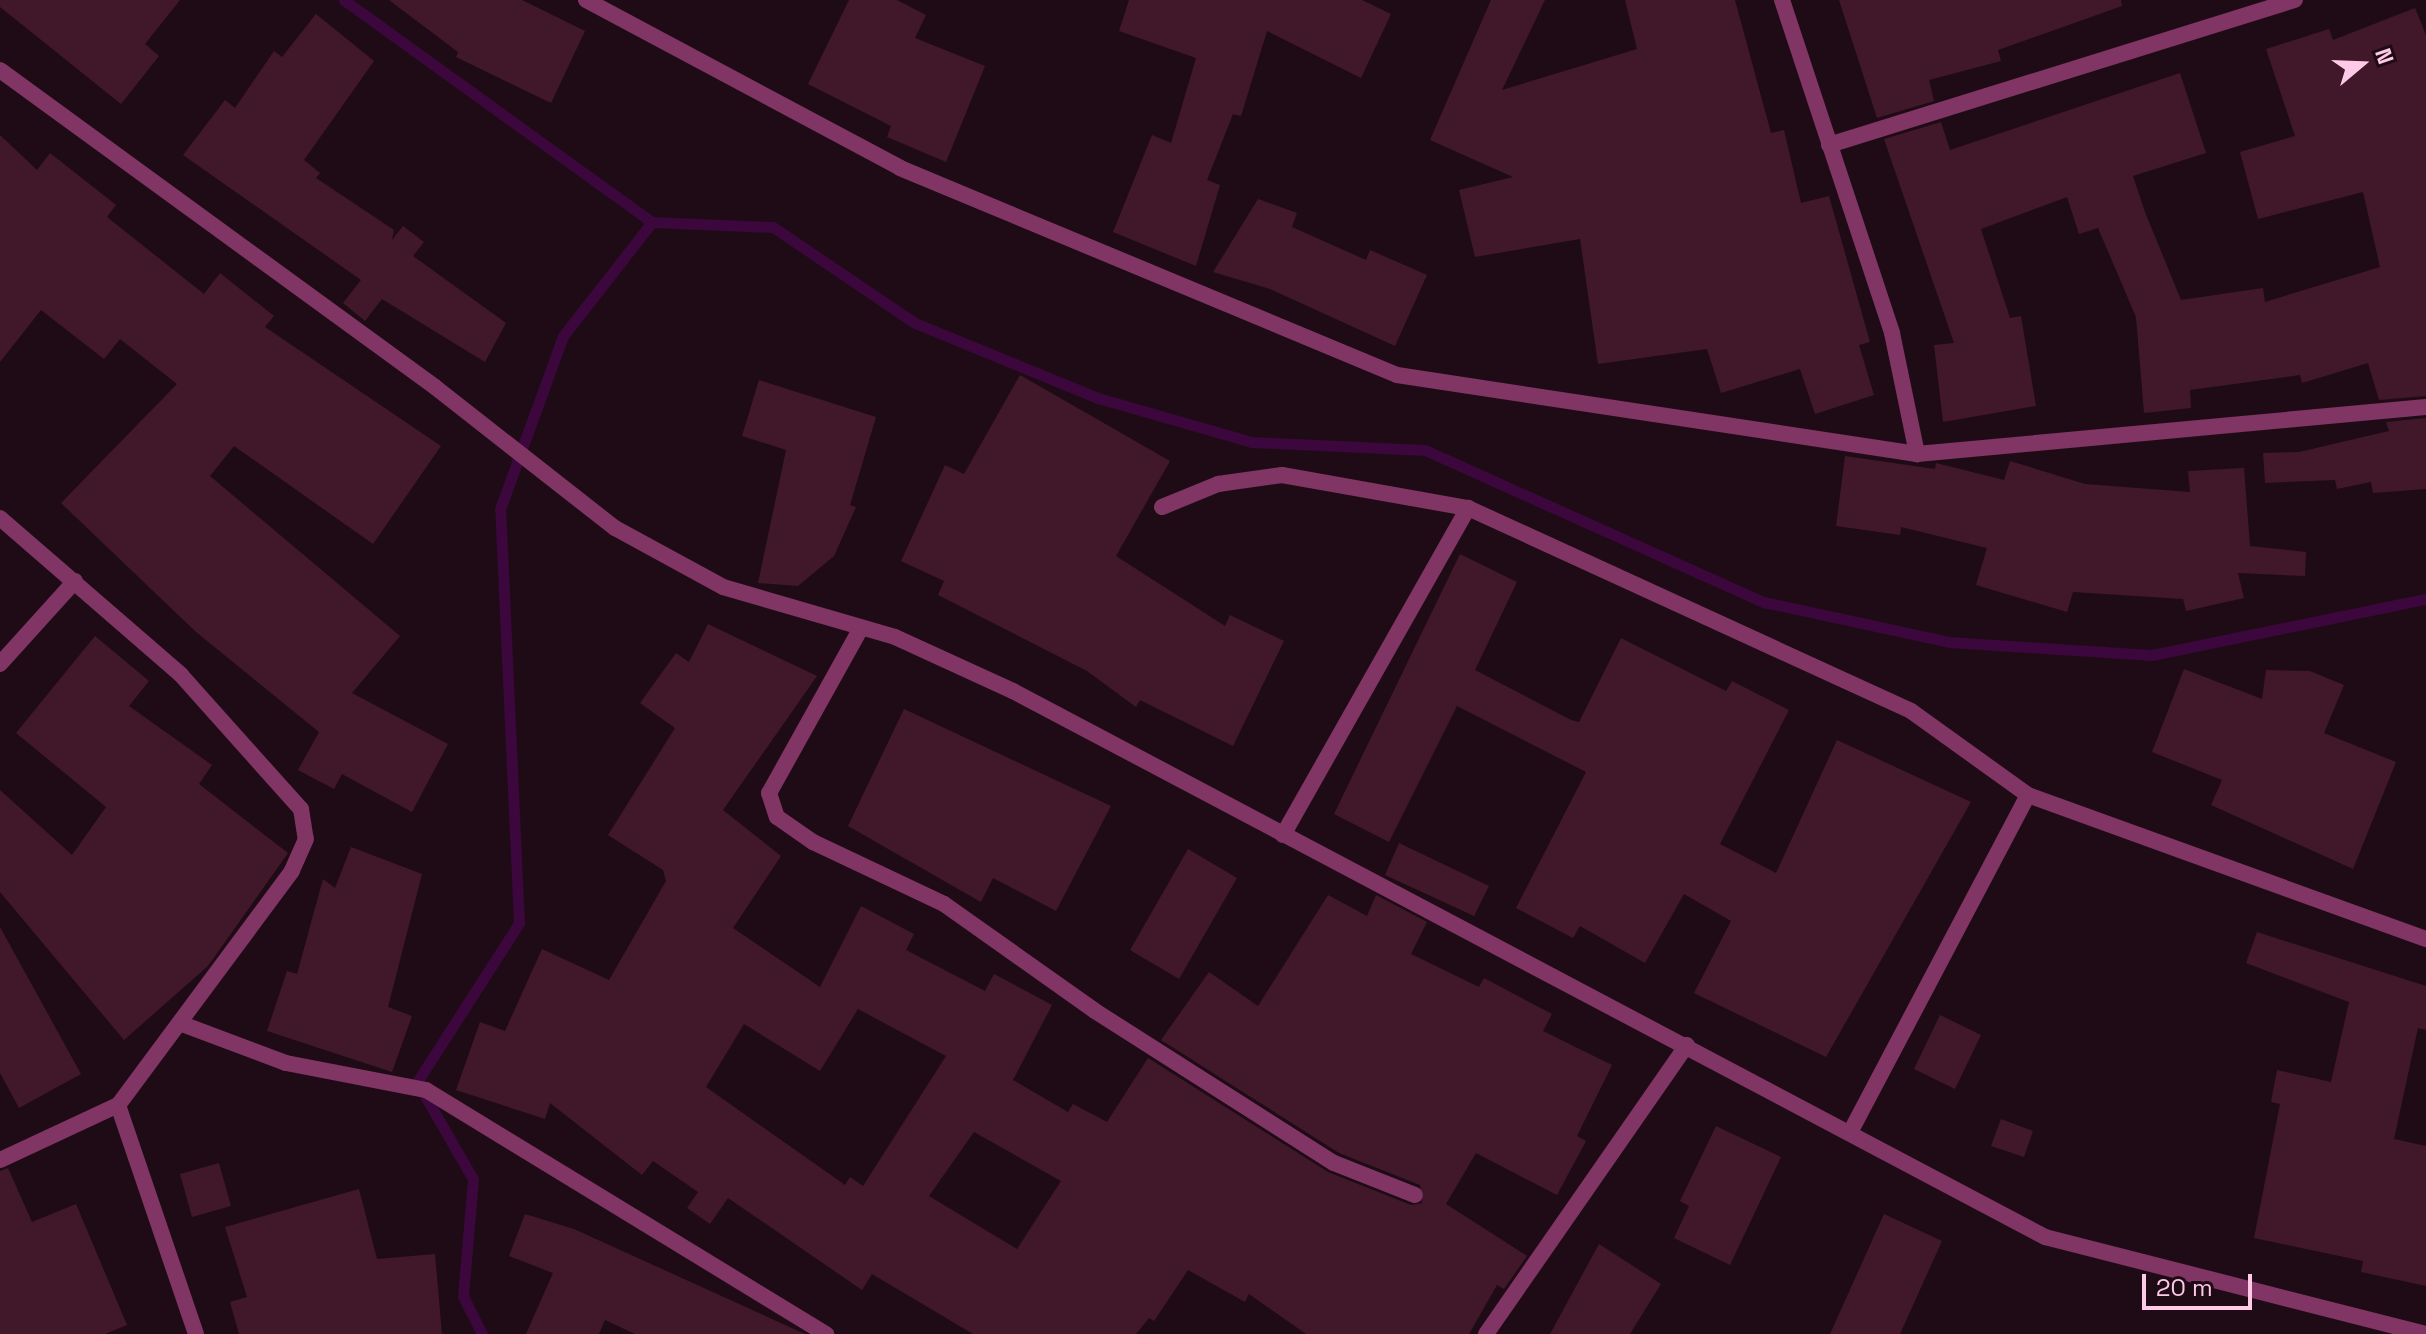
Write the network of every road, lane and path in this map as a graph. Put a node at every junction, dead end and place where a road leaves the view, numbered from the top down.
1 (586, 0) edge
2 (1782, 0) edge
3 (2295, 0) edge
4 (0, 70) edge
5 (1829, 145) junction
6 (2426, 407) edge
7 (1917, 454) junction
8 (1162, 507) dead end
9 (1468, 508) junction
10 (0, 518) edge
11 (75, 581) junction
12 (861, 628) junction
13 (0, 664) edge
14 (2028, 795) junction
15 (1283, 835) junction
16 (2426, 939) edge
17 (182, 1024) junction
18 (1687, 1045) junction
19 (118, 1105) junction
20 (1851, 1131) junction
21 (0, 1160) edge
22 (1415, 1195) dead end
23 (196, 1334) edge
24 (826, 1334) edge
25 (1486, 1334) edge
26 (2425, 1334) edge

1 - 7 street
2 - 5 street
3 - 5 street
4 - 12 street
5 - 7 street
6 - 7 street
8 - 9 street
9 - 14 street
9 - 15 street
10 - 11 street
11 - 13 street
11 - 17 street
12 - 15 street
12 - 22 street
14 - 16 street
14 - 20 street
15 - 18 street
17 - 19 street
17 - 24 street
18 - 20 street
18 - 25 street
19 - 21 street
19 - 23 street
20 - 26 street

